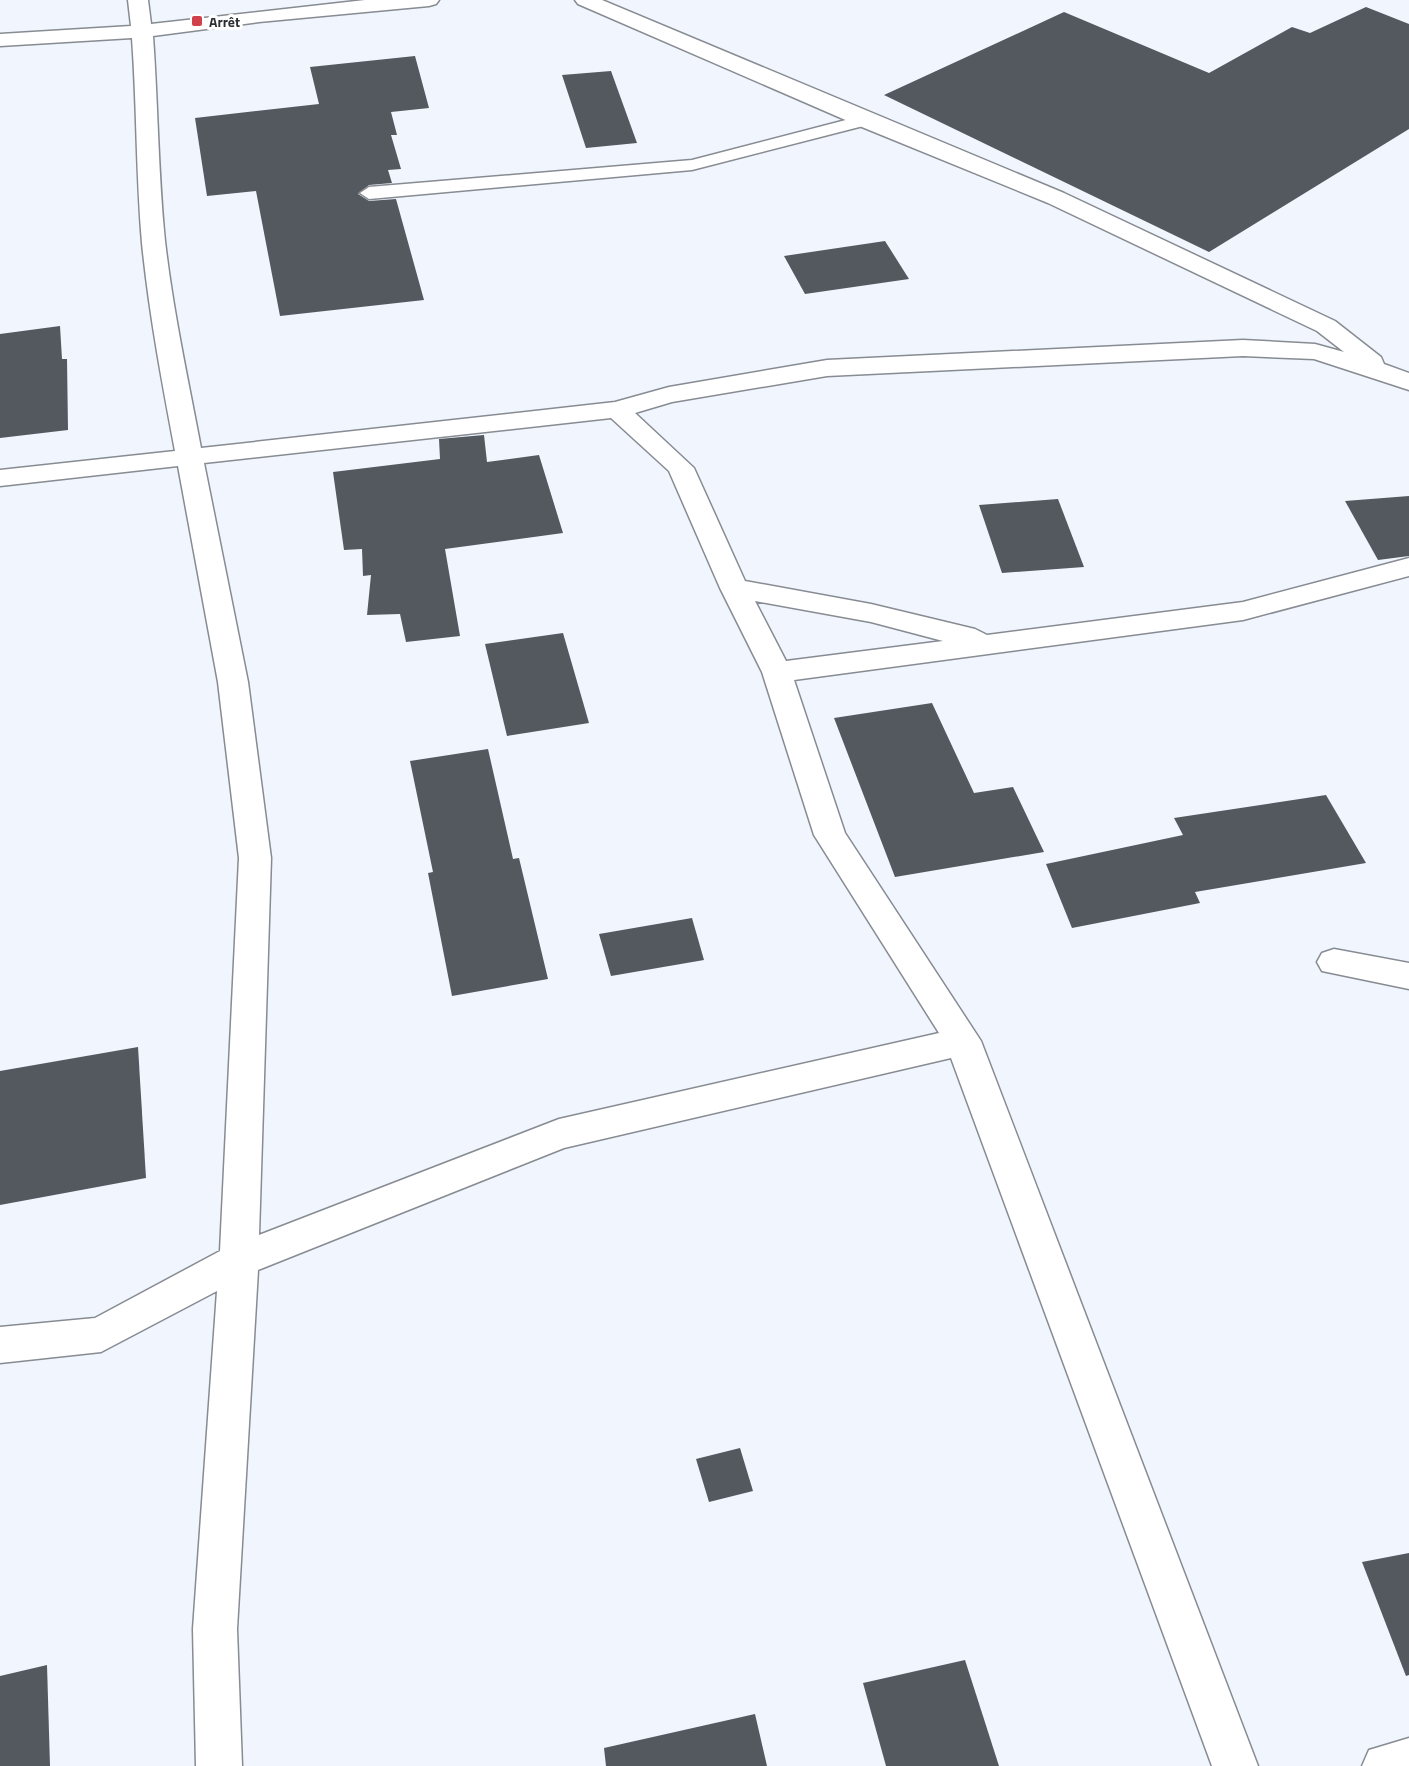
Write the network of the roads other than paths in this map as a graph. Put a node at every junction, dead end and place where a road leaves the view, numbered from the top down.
1 (429, 0) edge
2 (585, 0) edge
3 (141, 16) edge
4 (0, 40) edge
5 (865, 120) junction
6 (369, 193) dead end
7 (1385, 372) junction
8 (1409, 382) edge
9 (617, 410) junction
10 (190, 456) junction
11 (0, 478) edge
12 (1409, 567) edge
13 (734, 588) junction
14 (994, 644) junction
15 (777, 672) junction
16 (1334, 962) dead end
17 (1409, 976) edge
18 (963, 1041) junction
19 (239, 1260) junction
20 (0, 1345) edge
21 (1409, 1761) edge
22 (219, 1766) edge
23 (1235, 1766) edge
24 (1385, 1766) edge

1 - 3 street
2 - 5 street
3 - 4 street
3 - 10 street
5 - 6 lane
5 - 7 street
7 - 8 street
7 - 9 street
9 - 10 street
9 - 13 street
10 - 11 street
10 - 19 street
12 - 14 street
13 - 14 street
13 - 15 street
14 - 15 street
15 - 18 street
16 - 17 street
18 - 19 street
18 - 23 street
19 - 20 street
19 - 22 street
21 - 24 street

